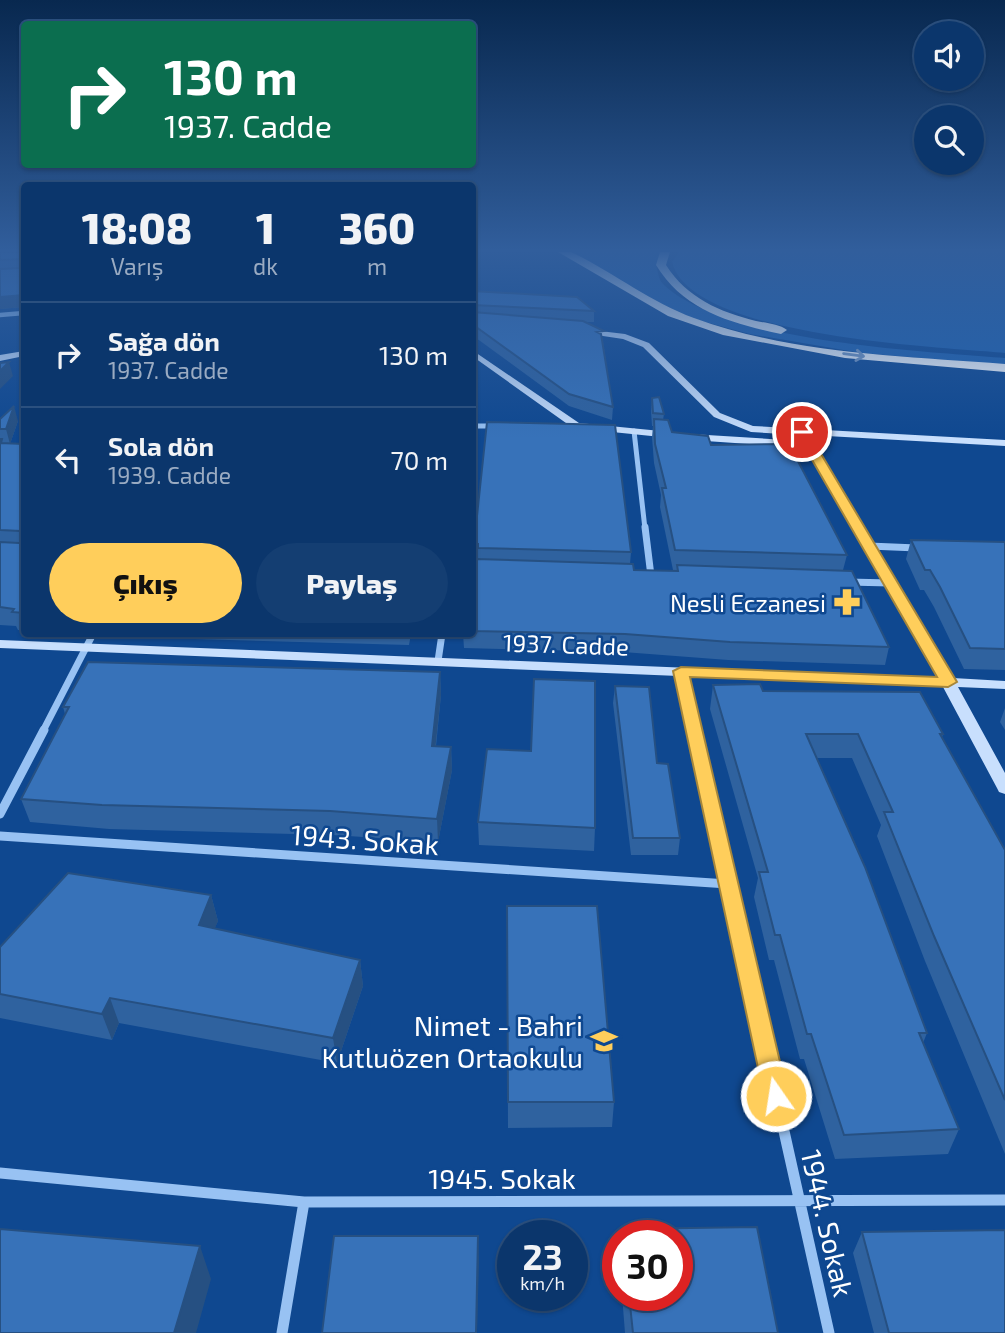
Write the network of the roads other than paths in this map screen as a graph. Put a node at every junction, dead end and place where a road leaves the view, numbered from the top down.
1 (674, 314) edge
2 (727, 314) edge
3 (579, 331) edge
4 (21, 355) edge
5 (476, 355) edge
6 (1005, 356) edge
7 (0, 358) edge
8 (1005, 368) edge
9 (476, 426) edge
10 (498, 426) edge
11 (563, 426) edge
12 (576, 426) junction
13 (634, 431) junction
14 (802, 432) junction
15 (1005, 443) edge
16 (810, 445) junction
17 (869, 547) junction
18 (923, 548) edge
19 (637, 575) edge
20 (651, 576) junction
21 (664, 576) edge
22 (837, 582) edge
23 (890, 583) junction
24 (91, 637) edge
25 (442, 637) edge
26 (0, 644) edge
27 (83, 647) junction
28 (438, 662) junction
29 (681, 671) junction
30 (948, 682) junction
31 (1005, 685) edge
32 (1005, 788) edge
33 (0, 814) edge
34 (0, 836) edge
35 (728, 884) junction
36 (0, 1173) edge
37 (1005, 1200) edge
38 (304, 1202) junction
39 (799, 1202) junction
40 (282, 1333) edge
41 (829, 1333) edge

1 -> 8 highway
2 - 6 highway
3 - 14 street
4 - 7 street
5 - 12 street
9 - 10 street
11 - 12 street
12 - 13 street
13 - 16 street
13 - 20 street
14 - 15 street
14 - 16 street
16 - 17 street
17 - 18 street
17 - 23 street
19 - 20 street
20 - 21 street
22 - 23 street
23 - 30 street
24 - 27 street
25 - 28 street
26 - 27 street, 1937. Cadde
27 - 28 street, 1937. Cadde
27 - 33 street
28 - 29 street, 1937. Cadde
29 - 30 street, 1937. Cadde
29 - 35 street, 1944. Sokak
30 - 31 street, 1937. Cadde
30 - 32 street
34 - 35 street, 1943. Sokak
35 - 39 street, 1944. Sokak
36 - 38 street, 1945. Sokak
37 - 39 street, 1945. Sokak
38 - 39 street, 1945. Sokak
38 - 40 street
39 - 41 street, 1944. Sokak

